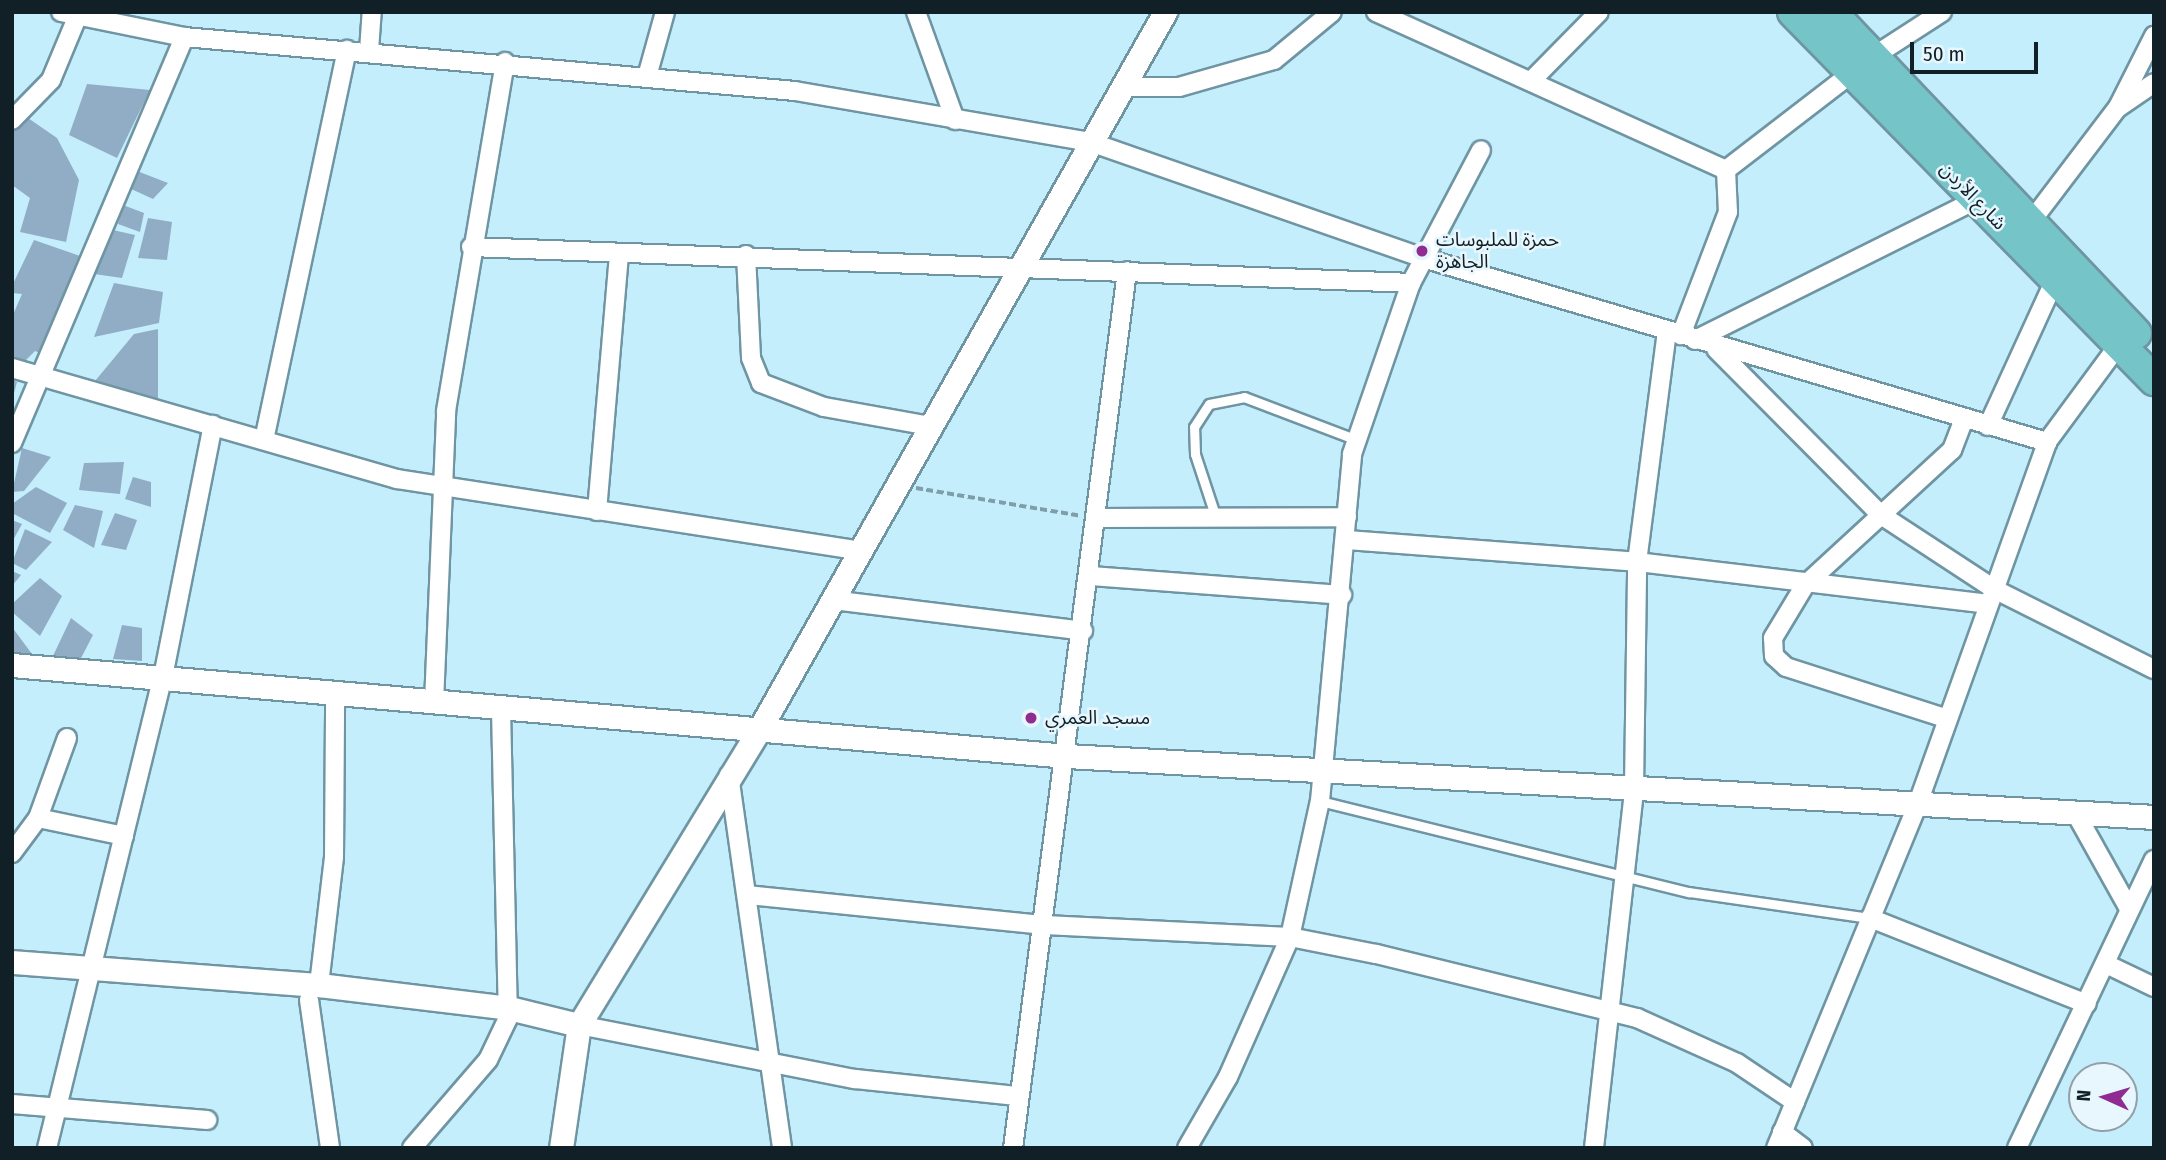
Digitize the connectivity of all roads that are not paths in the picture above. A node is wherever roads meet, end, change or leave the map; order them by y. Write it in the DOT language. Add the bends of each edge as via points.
graph roads {
  1 [pos="372,12"];
  2 [pos="666,12"];
  3 [pos="916,12"];
  4 [pos="1165,12"];
  5 [pos="1332,12"];
  6 [pos="1376,12"];
  7 [pos="1599,12"];
  8 [pos="1793,12"];
  9 [pos="1831,12"];
  10 [pos="1942,12"];
  11 [pos="82,15"];
  12 [pos="2154,36"];
  13 [pos="184,37"];
  14 [pos="346,50"];
  15 [pos="369,51"];
  16 [pos="505,62"];
  17 [pos="1863,64"];
  18 [pos="648,74"];
  19 [pos="1532,80"];
  20 [pos="2154,83"];
  21 [pos="1122,87"];
  22 [pos="2118,107"];
  23 [pos="12,120"];
  24 [pos="955,120"];
  25 [pos="1090,142"];
  26 [pos="1481,150"];
  27 [pos="1726,170"];
  28 [pos="1978,199"];
  29 [pos="2030,223"];
  30 [pos="471,247"];
  31 [pos="619,255"];
  32 [pos="746,255"];
  33 [pos="1423,258"];
  34 [pos="1020,265"];
  35 [pos="1127,271"];
  36 [pos="2054,282"];
  37 [pos="1411,283"];
  38 [pos="1681,336"];
  39 [pos="2120,344"];
  40 [pos="1713,347"];
  41 [pos="2154,351"];
  42 [pos="12,368"];
  43 [pos="38,377"];
  44 [pos="2154,380"];
  45 [pos="1964,419"];
  46 [pos="214,425"];
  47 [pos="930,426"];
  48 [pos="1988,426"];
  49 [pos="264,440"];
  50 [pos="1357,440"];
  51 [pos="2047,442"];
  52 [pos="12,443"];
  53 [pos="442,489"];
  54 [pos="597,511"];
  55 [pos="1881,515"];
  56 [pos="1347,517"];
  57 [pos="1097,518"];
  58 [pos="1216,518"];
  59 [pos="1346,540"];
  60 [pos="860,551"];
  61 [pos="1637,562"];
  62 [pos="1090,576"];
  63 [pos="1805,585"];
  64 [pos="1342,595"];
  65 [pos="1991,597"];
  66 [pos="832,600"];
  67 [pos="1083,631"];
  68 [pos="12,665"];
  69 [pos="2154,670"];
  70 [pos="163,677"];
  71 [pos="334,694"];
  72 [pos="435,703"];
  73 [pos="501,711"];
  74 [pos="1945,718"];
  75 [pos="759,730"];
  76 [pos="66,738"];
  77 [pos="1067,756"];
  78 [pos="1322,773"];
  79 [pos="729,775"];
  80 [pos="1633,789"];
  81 [pos="1320,801"];
  82 [pos="1918,803"];
  83 [pos="2075,812"];
  84 [pos="2154,817"];
  85 [pos="38,818"];
  86 [pos="124,836"];
  87 [pos="12,853"];
  88 [pos="2154,860"];
  89 [pos="1623,876"];
  90 [pos="748,895"];
  91 [pos="2128,907"];
  92 [pos="1870,918"];
  93 [pos="1045,925"];
  94 [pos="1290,937"];
  95 [pos="12,962"];
  96 [pos="2106,964"];
  97 [pos="89,977"];
  98 [pos="12,978"];
  99 [pos="2154,987"];
  100 [pos="314,992"];
  101 [pos="2087,1004"];
  102 [pos="1609,1008"];
  103 [pos="514,1014"];
  104 [pos="579,1025"];
  105 [pos="771,1060"];
  106 [pos="1017,1096"];
  107 [pos="1795,1101"];
  108 [pos="12,1104"];
  109 [pos="57,1107"];
  110 [pos="207,1120"];
  111 [pos="1779,1140"];
  112 [pos="47,1148"];
  113 [pos="330,1148"];
  114 [pos="412,1148"];
  115 [pos="561,1148"];
  116 [pos="782,1148"];
  117 [pos="1013,1148"];
  118 [pos="1187,1148"];
  119 [pos="1594,1148"];
  120 [pos="1803,1148"];
  121 [pos="2017,1148"];
  1 -- 15 [label="street"];
  2 -- 18 [label="street"];
  3 -- 24 [label="street"];
  4 -- 21 [label="street"];
  5 -- 21 [label="street" via="1301,42 1263,64 1179,87"];
  6 -- 19 [label="street"];
  7 -- 19 [label="street"];
  8 -- 17 [label="highway, شارع الأردن"];
  9 -- 17 [label="highway, شارع الأردن"];
  10 -- 17 [label="street"];
  11 -- 13 [label="street"];
  11 -- 23 [label="street" via="51,80"];
  12 -- 22 [label="street"];
  13 -- 14 [label="street"];
  13 -- 43 [label="street"];
  14 -- 15 [label="street"];
  14 -- 49 [label="street"];
  15 -- 16 [label="street"];
  16 -- 18 [label="street"];
  16 -- 30 [label="street"];
  17 -- 27 [label="street"];
  17 -- 28 [label="highway, شارع الأردن"];
  17 -- 29 [label="highway, شارع الأردن"];
  18 -- 24 [label="street" via="795,90"];
  19 -- 27 [label="street"];
  20 -- 22 [label="street"];
  21 -- 25 [label="street"];
  22 -- 29 [label="street"];
  24 -- 25 [label="street"];
  25 -- 33 [label="street"];
  25 -- 34 [label="street"];
  26 -- 33 [label="street"];
  27 -- 38 [label="street" via="1728,212"];
  28 -- 36 [label="highway, شارع الأردن"];
  28 -- 38 [label="street"];
  29 -- 41 [label="highway, شارع الأردن"];
  30 -- 31 [label="street"];
  30 -- 53 [label="street"];
  31 -- 32 [label="street"];
  31 -- 54 [label="street"];
  32 -- 34 [label="street"];
  32 -- 47 [label="street" via="751,358 761,383 824,407"];
  33 -- 37 [label="street"];
  33 -- 38 [label="street"];
  34 -- 35 [label="street"];
  34 -- 47 [label="street"];
  35 -- 37 [label="street"];
  35 -- 57 [label="street"];
  36 -- 39 [label="highway, شارع الأردن"];
  36 -- 48 [label="street"];
  37 -- 50 [label="street"];
  38 -- 40 [label="street"];
  38 -- 61 [label="street"];
  39 -- 44 [label="highway, شارع الأردن"];
  39 -- 51 [label="street"];
  40 -- 45 [label="street"];
  40 -- 55 [label="street"];
  42 -- 43 [label="street"];
  43 -- 46 [label="street"];
  43 -- 52 [label="street"];
  45 -- 48 [label="street"];
  45 -- 55 [label="street" via="1952,450"];
  46 -- 49 [label="street"];
  46 -- 70 [label="street"];
  47 -- 60 [label="street"];
  48 -- 51 [label="street"];
  49 -- 53 [label="street"];
  50 -- 56 [label="street"];
  50 -- 58 [label="lane" via="1244,397 1209,404 1194,428 1195,454"];
  51 -- 65 [label="street"];
  53 -- 54 [label="street"];
  53 -- 72 [label="street"];
  54 -- 60 [label="street"];
  55 -- 63 [label="street"];
  55 -- 65 [label="street"];
  56 -- 58 [label="street"];
  56 -- 59 [label="street"];
  57 -- 58 [label="street"];
  57 -- 62 [label="street"];
  59 -- 61 [label="street"];
  59 -- 64 [label="street"];
  60 -- 66 [label="street"];
  61 -- 63 [label="street"];
  61 -- 80 [label="street"];
  62 -- 64 [label="street"];
  62 -- 67 [label="street"];
  63 -- 65 [label="street"];
  63 -- 74 [label="street" via="1773,638 1774,656 1786,667"];
  64 -- 78 [label="street"];
  65 -- 69 [label="street"];
  65 -- 74 [label="street"];
  66 -- 67 [label="street"];
  66 -- 75 [label="street"];
  67 -- 77 [label="street"];
  68 -- 70 [label="street"];
  70 -- 71 [label="street"];
  70 -- 86 [label="street"];
  71 -- 72 [label="street"];
  71 -- 100 [label="street" via="334,857"];
  72 -- 73 [label="street"];
  73 -- 75 [label="street"];
  73 -- 103 [label="street"];
  74 -- 82 [label="street"];
  75 -- 77 [label="street"];
  75 -- 79 [label="street"];
  76 -- 85 [label="street"];
  77 -- 78 [label="street"];
  77 -- 93 [label="street"];
  78 -- 80 [label="street"];
  78 -- 81 [label="street"];
  79 -- 90 [label="street"];
  79 -- 104 [label="street"];
  80 -- 82 [label="street"];
  80 -- 89 [label="street"];
  81 -- 89 [label="lane"];
  81 -- 94 [label="street"];
  82 -- 83 [label="street"];
  82 -- 92 [label="street"];
  83 -- 84 [label="street"];
  83 -- 91 [label="street"];
  85 -- 86 [label="street"];
  85 -- 87 [label="street"];
  86 -- 97 [label="street"];
  88 -- 91 [label="street"];
  89 -- 92 [label="lane"];
  89 -- 102 [label="street"];
  90 -- 93 [label="street"];
  90 -- 105 [label="street"];
  91 -- 96 [label="street"];
  92 -- 101 [label="street"];
  92 -- 107 [label="street"];
  93 -- 94 [label="street"];
  93 -- 106 [label="street"];
  94 -- 102 [label="street"];
  94 -- 118 [label="street" via="1228,1077"];
  95 -- 97 [label="street"];
  96 -- 99 [label="street"];
  96 -- 101 [label="street"];
  97 -- 98 [label="street"];
  97 -- 100 [label="street"];
  97 -- 109 [label="street"];
  100 -- 103 [label="street"];
  100 -- 113 [label="street"];
  101 -- 121 [label="street"];
  102 -- 107 [label="street" via="1737,1063"];
  102 -- 119 [label="street"];
  103 -- 104 [label="street"];
  103 -- 114 [label="street" via="488,1060"];
  104 -- 105 [label="street"];
  104 -- 115 [label="street"];
  105 -- 106 [label="street" via="897,1086"];
  105 -- 116 [label="street"];
  106 -- 117 [label="street"];
  107 -- 111 [label="street"];
  108 -- 109 [label="street"];
  109 -- 110 [label="street"];
  109 -- 112 [label="street"];
  111 -- 120 [label="street"];
}
